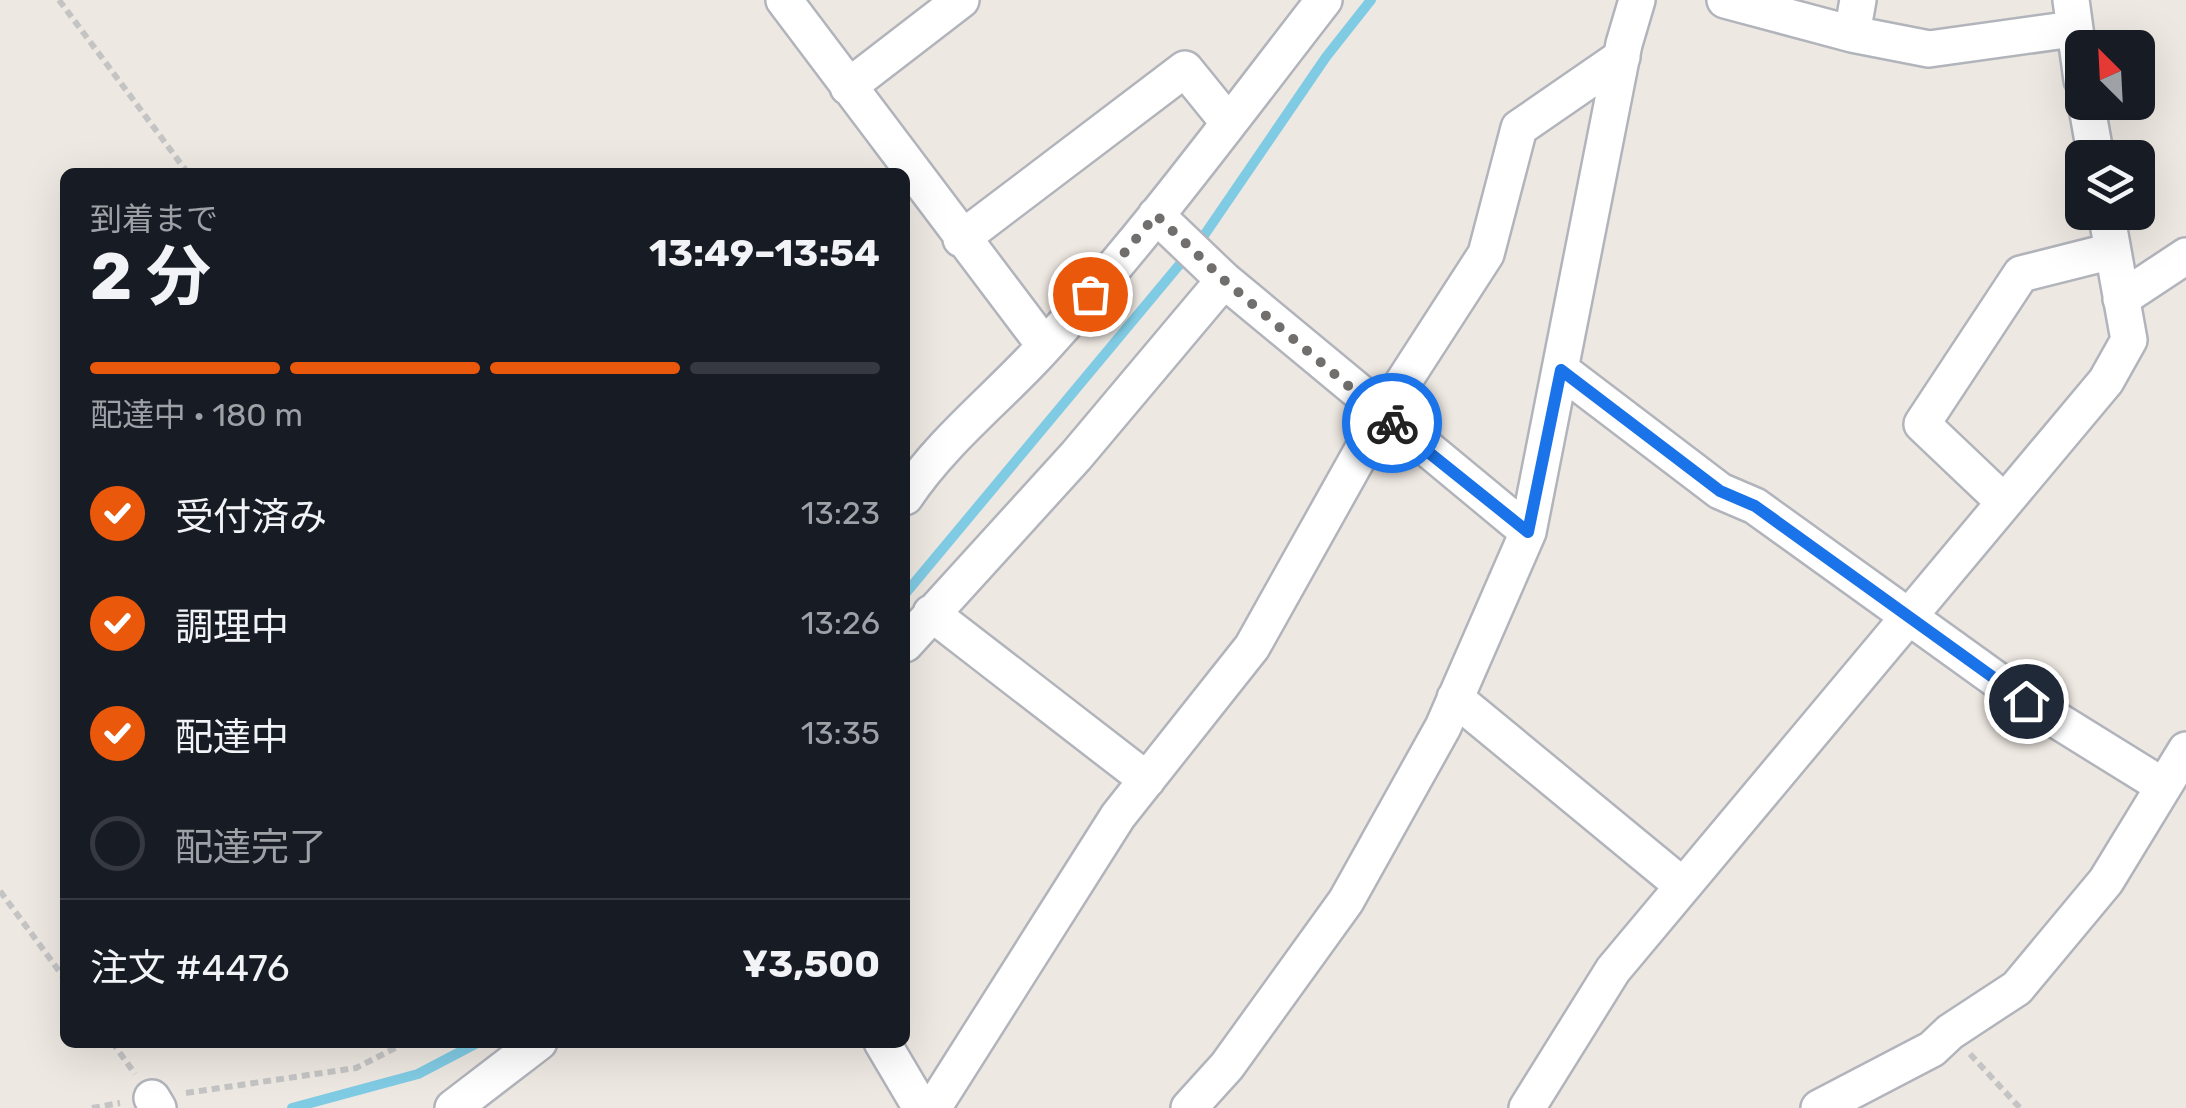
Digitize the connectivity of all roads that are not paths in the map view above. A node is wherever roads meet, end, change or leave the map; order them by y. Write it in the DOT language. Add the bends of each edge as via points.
graph roads {
  1 [pos="784,0"];
  2 [pos="961,0"];
  3 [pos="1324,0"];
  4 [pos="1636,0"];
  5 [pos="1725,0"];
  6 [pos="2072,14"];
  7 [pos="1855,17"];
  8 [pos="1622,57"];
  9 [pos="848,87"];
  10 [pos="1228,122"];
  11 [pos="908,168"];
  12 [pos="910,170"];
  13 [pos="1156,215"];
  14 [pos="2109,230"];
  15 [pos="961,239"];
  16 [pos="2112,251"];
  17 [pos="2186,256"];
  18 [pos="1224,280"];
  19 [pos="2121,299"];
  20 [pos="1045,346"];
  21 [pos="1561,370"];
  22 [pos="1382,415"];
  23 [pos="910,490"];
  24 [pos="2004,502"];
  25 [pos="1528,532"];
  26 [pos="931,613"];
  27 [pos="1910,615"];
  28 [pos="910,638"];
  29 [pos="1455,698"];
  30 [pos="2186,750"];
  31 [pos="1146,780"];
  32 [pos="2164,786"];
  33 [pos="1683,886"];
  34 [pos="531,1048"];
  35 [pos="886,1048"];
  36 [pos="453,1108"];
  37 [pos="921,1108"];
  38 [pos="933,1108"];
  39 [pos="1188,1108"];
  40 [pos="1527,1108"];
  41 [pos="1819,1108"];
  1 -- 9 [label="street"];
  2 -- 9 [label="street"];
  3 -- 10 [label="street"];
  4 -- 8 [label="street"];
  5 -- 7 [label="street"];
  6 -- 7 [label="street" via="1929,49"];
  8 -- 21 [label="street"];
  8 -- 22 [label="street" via="1519,128 1486,254"];
  9 -- 11 [label="street"];
  10 -- 13 [label="street"];
  10 -- 15 [label="street" via="1185,69"];
  12 -- 15 [label="street"];
  13 -- 18 [label="street"];
  13 -- 20 [label="street"];
  14 -- 16 [label="street"];
  15 -- 20 [label="street"];
  16 -- 19 [label="street"];
  16 -- 24 [label="street" via="2021,274 1922,424"];
  17 -- 19 [label="street"];
  18 -- 22 [label="street"];
  18 -- 26 [label="street" via="1076,456"];
  19 -- 24 [label="street" via="2129,340 2106,380"];
  20 -- 23 [label="street"];
  21 -- 25 [label="street"];
  21 -- 27 [label="street" via="1720,491 1755,506"];
  22 -- 25 [label="street"];
  22 -- 31 [label="street" via="1252,647"];
  24 -- 27 [label="street"];
  25 -- 29 [label="street"];
  26 -- 28 [label="street"];
  26 -- 31 [label="street"];
  27 -- 32 [label="street" via="2026,701"];
  27 -- 33 [label="street"];
  29 -- 33 [label="street"];
  29 -- 39 [label="street" via="1346,901 1228,1066"];
  30 -- 32 [label="street"];
  31 -- 38 [label="street"];
  32 -- 41 [label="street" via="2106,881 2017,988 1932,1049"];
  33 -- 40 [label="street" via="1613,970"];
  34 -- 36 [label="street"];
  35 -- 37 [label="street"];
}
